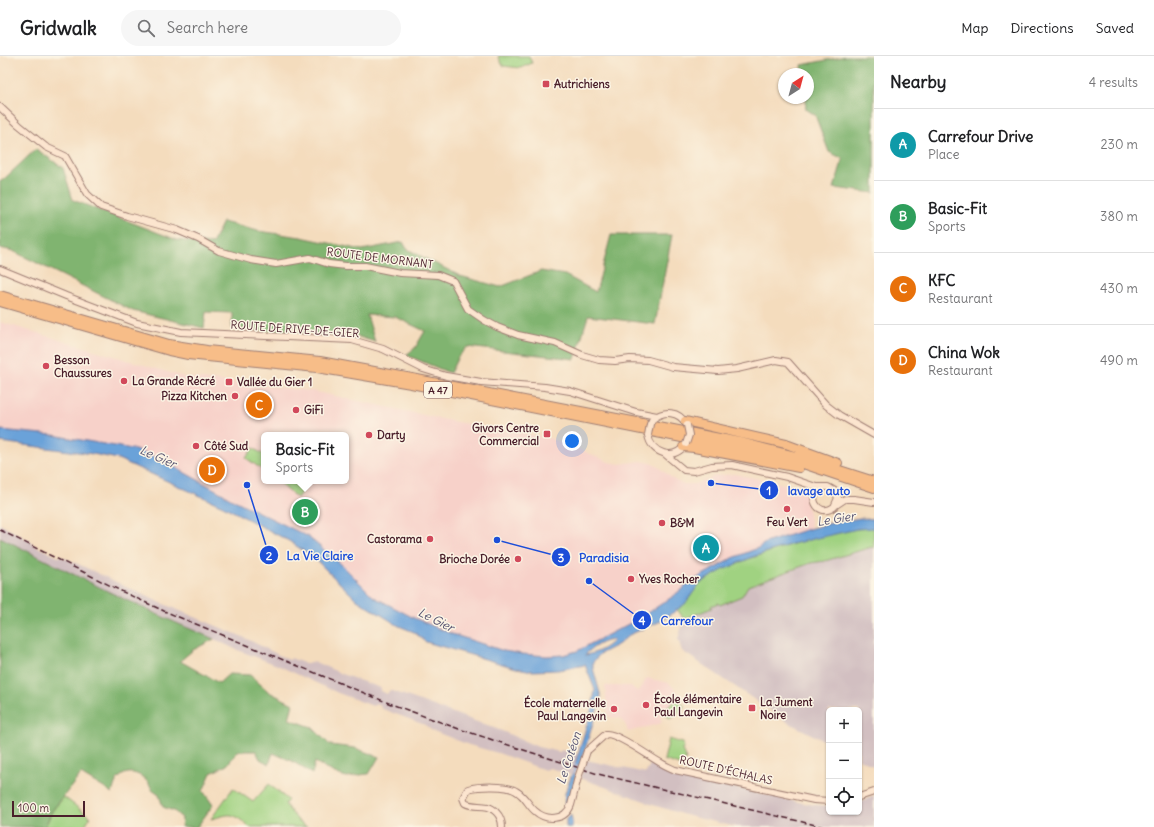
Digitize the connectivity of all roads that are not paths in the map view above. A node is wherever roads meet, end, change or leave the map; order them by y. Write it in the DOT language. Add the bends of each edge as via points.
graph roads {
  1 [pos="0,107"];
  2 [pos="0,268"];
  3 [pos="0,295"];
  4 [pos="0,302"];
  5 [pos="636,412"];
  6 [pos="653,420"];
  7 [pos="686,423"];
  8 [pos="874,435"];
  9 [pos="683,447"];
  10 [pos="665,454"];
  11 [pos="678,465"];
  12 [pos="848,479"];
  13 [pos="874,480"];
  14 [pos="805,484"];
  15 [pos="824,487"];
  16 [pos="874,488"];
  17 [pos="837,495"];
  18 [pos="814,497"];
  19 [pos="845,499"];
  20 [pos="874,502"];
  21 [pos="836,505"];
  22 [pos="874,792"];
  23 [pos="862,796"];
  24 [pos="826,801"];
  25 [pos="502,827"];
  1 -- 8 [label="main road, ROUTE DE MORNANT" via="46,147 66,156 86,194 101,207 176,230 219,251 251,260 276,264 310,258 329,264 438,275 453,281 468,309 497,327 599,360 648,360 673,366 718,370 737,369 776,360 788,362 826,405"];
  2 -- 5 [label="main road, ROUTE DE RIVE-DE-GIER" via="136,323 181,332 352,340 383,349 423,369 446,376 570,391"];
  3 -- 13 [label="highway, A 47" via="169,344 320,361 412,378 740,442"];
  4 -- 12 [label="highway, A 47" via="188,355 317,368 411,384 762,454"];
  5 -- 6 [label="main road, ROUTE DE RIVE-DE-GIER"];
  5 -- 6 [label="main road, ROUTE DE RIVE-DE-GIER"];
  6 -- 7 [label="main road" via="665,413 672,413"];
  6 -- 10 [label="main road, bridge" via="648,435 653,447"];
  7 -- 9 [label="main road, bridge" via="689,434"];
  7 -- 13 [label="highway" via="786,444 868,475"];
  9 -- 10 [label="main road" via="671,454"];
  9 -- 11 [label="main road" via="678,456"];
  9 -- 12 [label="highway"];
  10 -- 11 [label="main road"];
  11 -- 14 [label="main road" via="684,470 694,471 712,466 732,465 787,476"];
  12 -- 16 [label="highway, A 47"];
  14 -- 15 [label="main road"];
  14 -- 18 [label="main road"];
  15 -- 17 [label="main road" via="832,489"];
  15 -- 18 [label="main road" via="817,491"];
  17 -- 19 [label="main road"];
  17 -- 21 [label="main road"];
  18 -- 21 [label="main road" via="815,504 820,509 827,510"];
  19 -- 20 [label="main road"];
  19 -- 21 [label="main road"];
  22 -- 23 [label="main road"];
  24 -- 25 [label="main road, ROUTE D'ÉCHALAS, bridge" via="675,770 626,742 606,734 587,751 570,806 564,814 555,818 546,818 539,814 513,789 468,789 463,798 465,803 469,806 490,806 500,818"];
}
